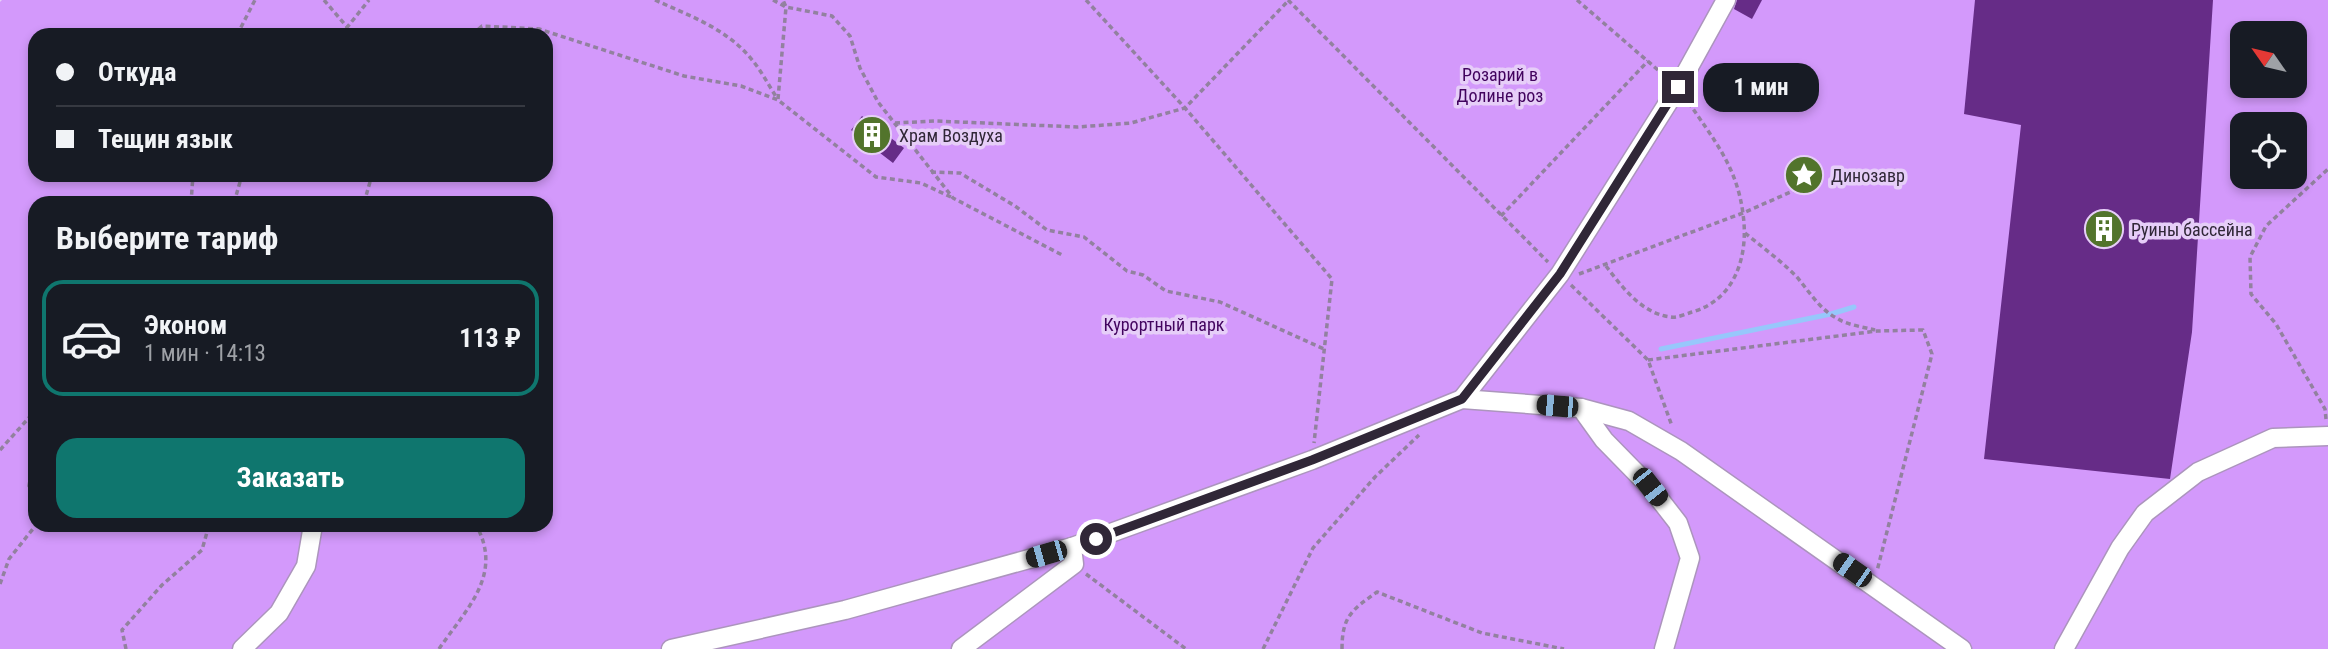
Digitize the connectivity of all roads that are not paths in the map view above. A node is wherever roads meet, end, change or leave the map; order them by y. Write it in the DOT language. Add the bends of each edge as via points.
graph roads {
  1 [pos="1726,0"];
  2 [pos="1462,399"];
  3 [pos="1581,408"];
  4 [pos="2327,436"];
  5 [pos="312,532"];
  6 [pos="1073,556"];
  7 [pos="242,649"];
  8 [pos="671,649"];
  9 [pos="961,649"];
  10 [pos="1664,649"];
  11 [pos="1962,649"];
  12 [pos="2064,649"];
  1 -- 2 [label="lane" via="1678,87 1560,274"];
  2 -- 3 [label="lane"];
  2 -- 6 [label="lane"];
  3 -- 10 [label="lane" via="1678,523 1690,558"];
  3 -- 11 [label="lane" via="1629,421 1681,451"];
  4 -- 12 [label="lane" via="2273,438 2198,472 2146,513 2120,548"];
  5 -- 7 [label="lane" via="306,566 279,613"];
  6 -- 8 [label="lane"];
  6 -- 9 [label="lane"];
}
